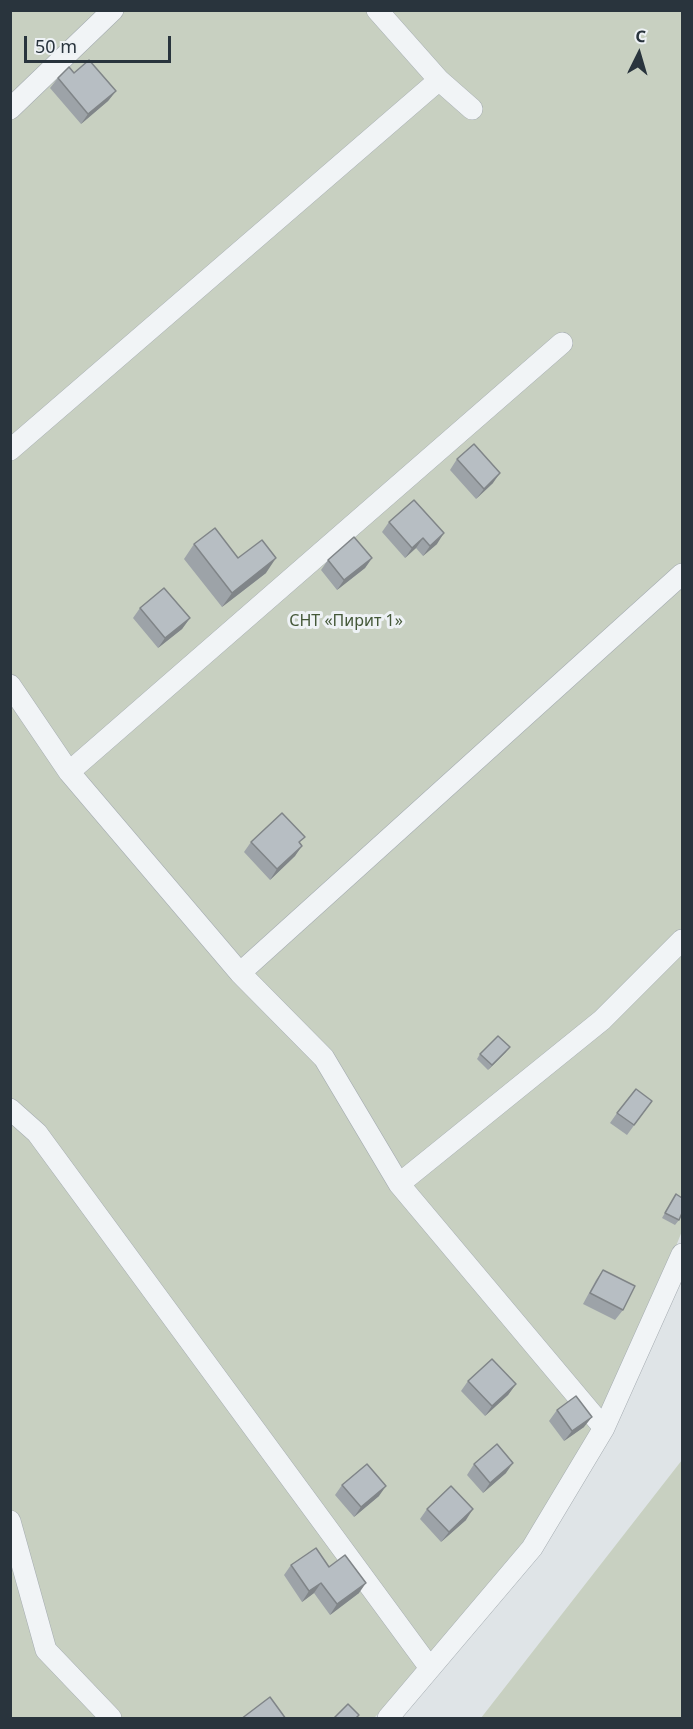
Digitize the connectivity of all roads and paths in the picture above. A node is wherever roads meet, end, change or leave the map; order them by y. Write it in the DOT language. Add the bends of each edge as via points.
graph roads {
  1 [pos="113,10"];
  2 [pos="377,10"];
  3 [pos="439,80"];
  4 [pos="10,109"];
  5 [pos="472,109"];
  6 [pos="562,343"];
  7 [pos="10,450"];
  8 [pos="682,574"];
  9 [pos="10,684"];
  10 [pos="69,772"];
  11 [pos="682,940"];
  12 [pos="240,973"];
  13 [pos="10,1109"];
  14 [pos="399,1184"];
  15 [pos="682,1254"];
  16 [pos="604,1428"];
  17 [pos="10,1521"];
  18 [pos="430,1668"];
  19 [pos="111,1719"];
  20 [pos="388,1719"];
  1 -- 4 [label="street"];
  2 -- 3 [label="street"];
  3 -- 5 [label="street"];
  3 -- 7 [label="street"];
  6 -- 10 [label="street"];
  8 -- 12 [label="street"];
  9 -- 10 [label="street"];
  10 -- 12 [label="street"];
  11 -- 14 [label="street" via="602,1020"];
  12 -- 14 [label="street" via="324,1059"];
  13 -- 18 [label="street" via="37,1133"];
  14 -- 16 [label="street"];
  15 -- 16 [label="street"];
  16 -- 18 [label="street" via="532,1548"];
  17 -- 19 [label="street" via="46,1650"];
  18 -- 20 [label="street"];
}
